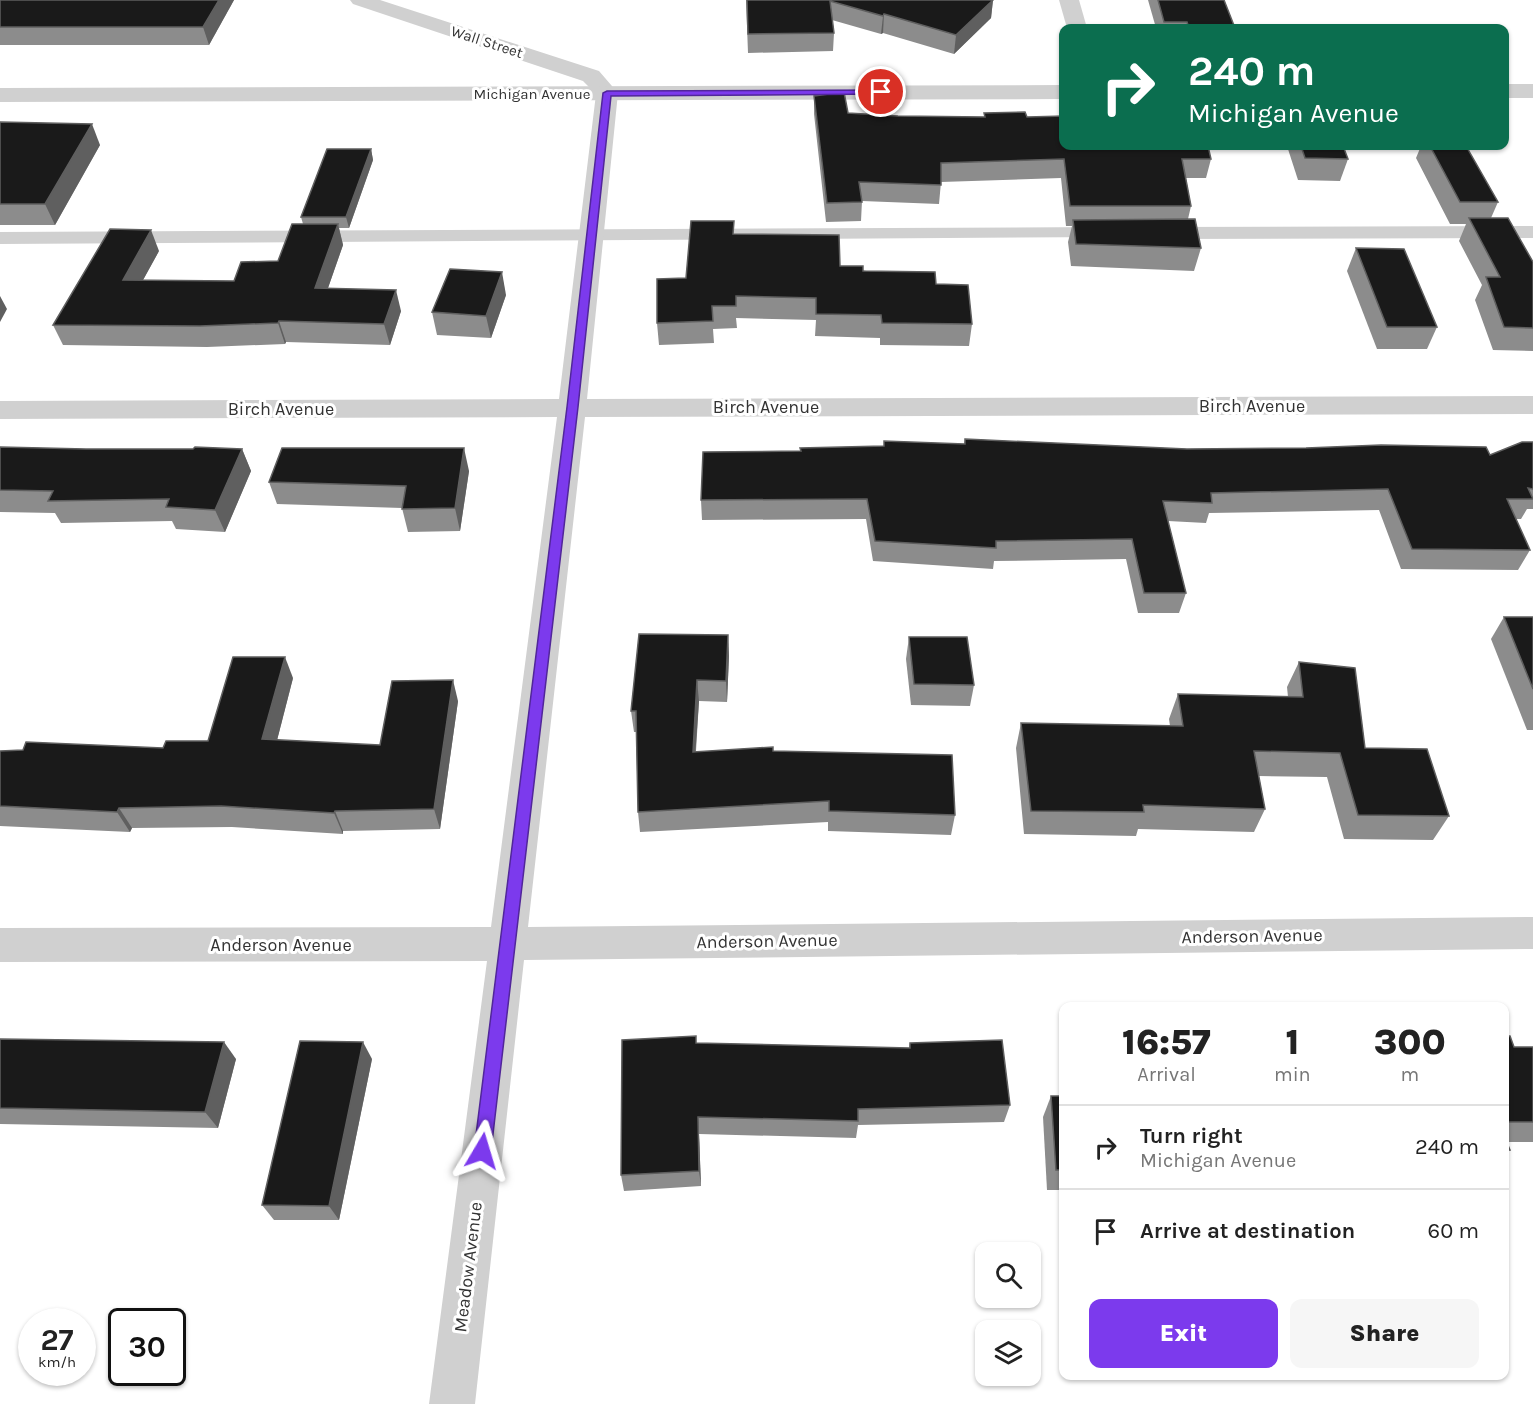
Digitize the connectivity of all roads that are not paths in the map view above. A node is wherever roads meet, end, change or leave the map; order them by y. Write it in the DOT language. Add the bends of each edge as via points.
graph roads {
  1 [pos="360,0"];
  2 [pos="1068,0"];
  3 [pos="1076,24"];
  4 [pos="1509,91"];
  5 [pos="1533,91"];
  6 [pos="1059,92"];
  7 [pos="607,93"];
  8 [pos="0,95"];
  9 [pos="1533,232"];
  10 [pos="592,235"];
  11 [pos="0,238"];
  12 [pos="1533,405"];
  13 [pos="572,407"];
  14 [pos="0,410"];
  15 [pos="1533,933"];
  16 [pos="508,944"];
  17 [pos="0,945"];
  18 [pos="452,1404"];
  1 -- 7 [label="street, Wall Street" via="591,76"];
  2 -- 3 [label="street"];
  4 -- 5 [label="street"];
  6 -- 7 [label="street, Michigan Avenue"];
  7 -- 8 [label="street, Michigan Avenue"];
  7 -- 10 [label="street, Meadow Avenue"];
  9 -- 10 [label="lane"];
  10 -- 11 [label="lane"];
  10 -- 13 [label="street, Meadow Avenue"];
  12 -- 13 [label="street, Birch Avenue"];
  13 -- 14 [label="street, Birch Avenue"];
  13 -- 16 [label="street, Meadow Avenue"];
  15 -- 16 [label="street, Anderson Avenue"];
  16 -- 17 [label="street, Anderson Avenue"];
  16 -- 18 [label="street, Meadow Avenue"];
}
